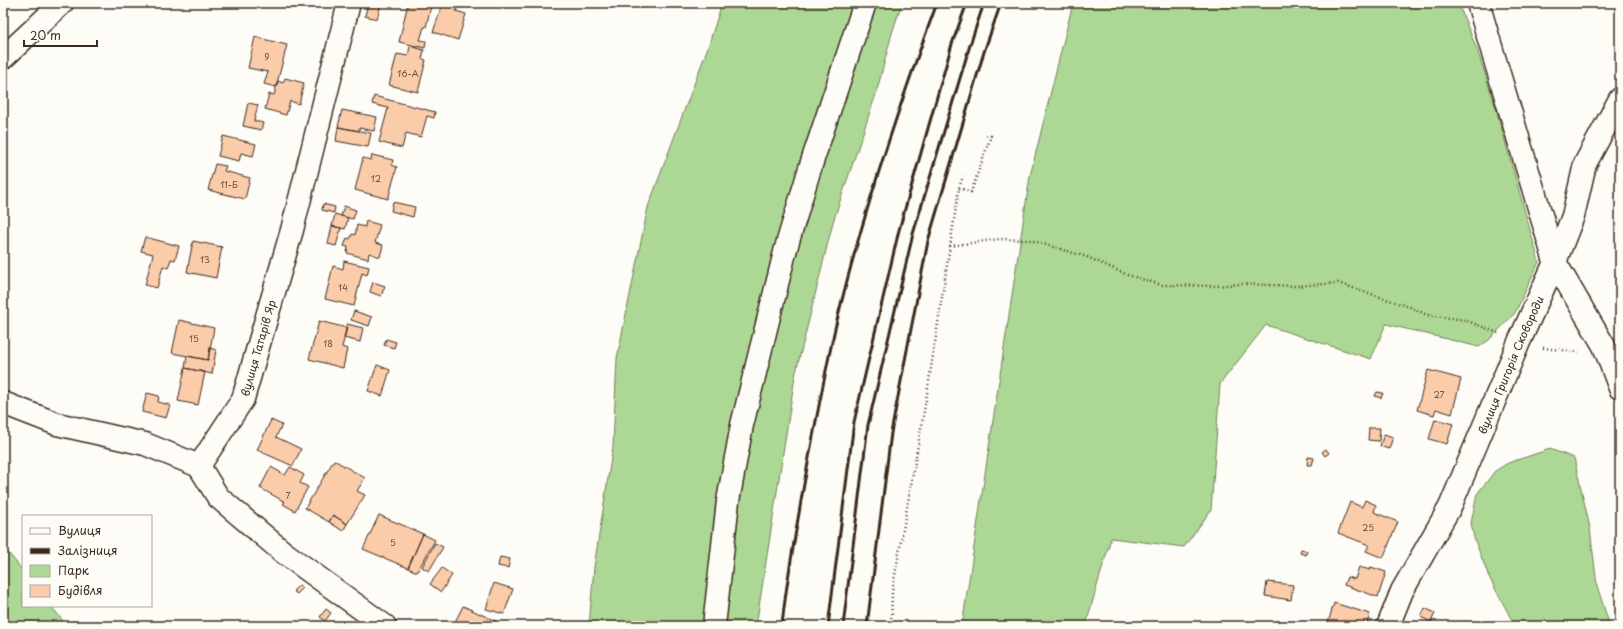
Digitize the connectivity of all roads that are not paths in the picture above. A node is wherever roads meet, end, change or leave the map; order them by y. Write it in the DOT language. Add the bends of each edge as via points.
graph roads {
  1 [pos="62,3"];
  2 [pos="349,3"];
  3 [pos="865,3"];
  4 [pos="1478,3"];
  5 [pos="3,58"];
  6 [pos="1620,99"];
  7 [pos="1555,262"];
  8 [pos="1620,388"];
  9 [pos="3,403"];
  10 [pos="199,466"];
  11 [pos="385,626"];
  12 [pos="714,626"];
  13 [pos="1388,626"];
  1 -- 5 [label="street"];
  2 -- 10 [label="street, вулиця Татарів Яр" via="292,230 243,399"];
  3 -- 12 [label="street" via="788,241 742,425 728,501"];
  4 -- 7 [label="street"];
  6 -- 7 [label="street, вулиця Григорія Сковороди" via="1585,164 1573,216"];
  7 -- 8 [label="street" via="1604,346"];
  7 -- 13 [label="street, вулиця Григорія Сковороди" via="1450,506 1402,591"];
  9 -- 10 [label="street" via="57,424 145,444"];
  10 -- 11 [label="street" via="218,497 283,552"];
}
